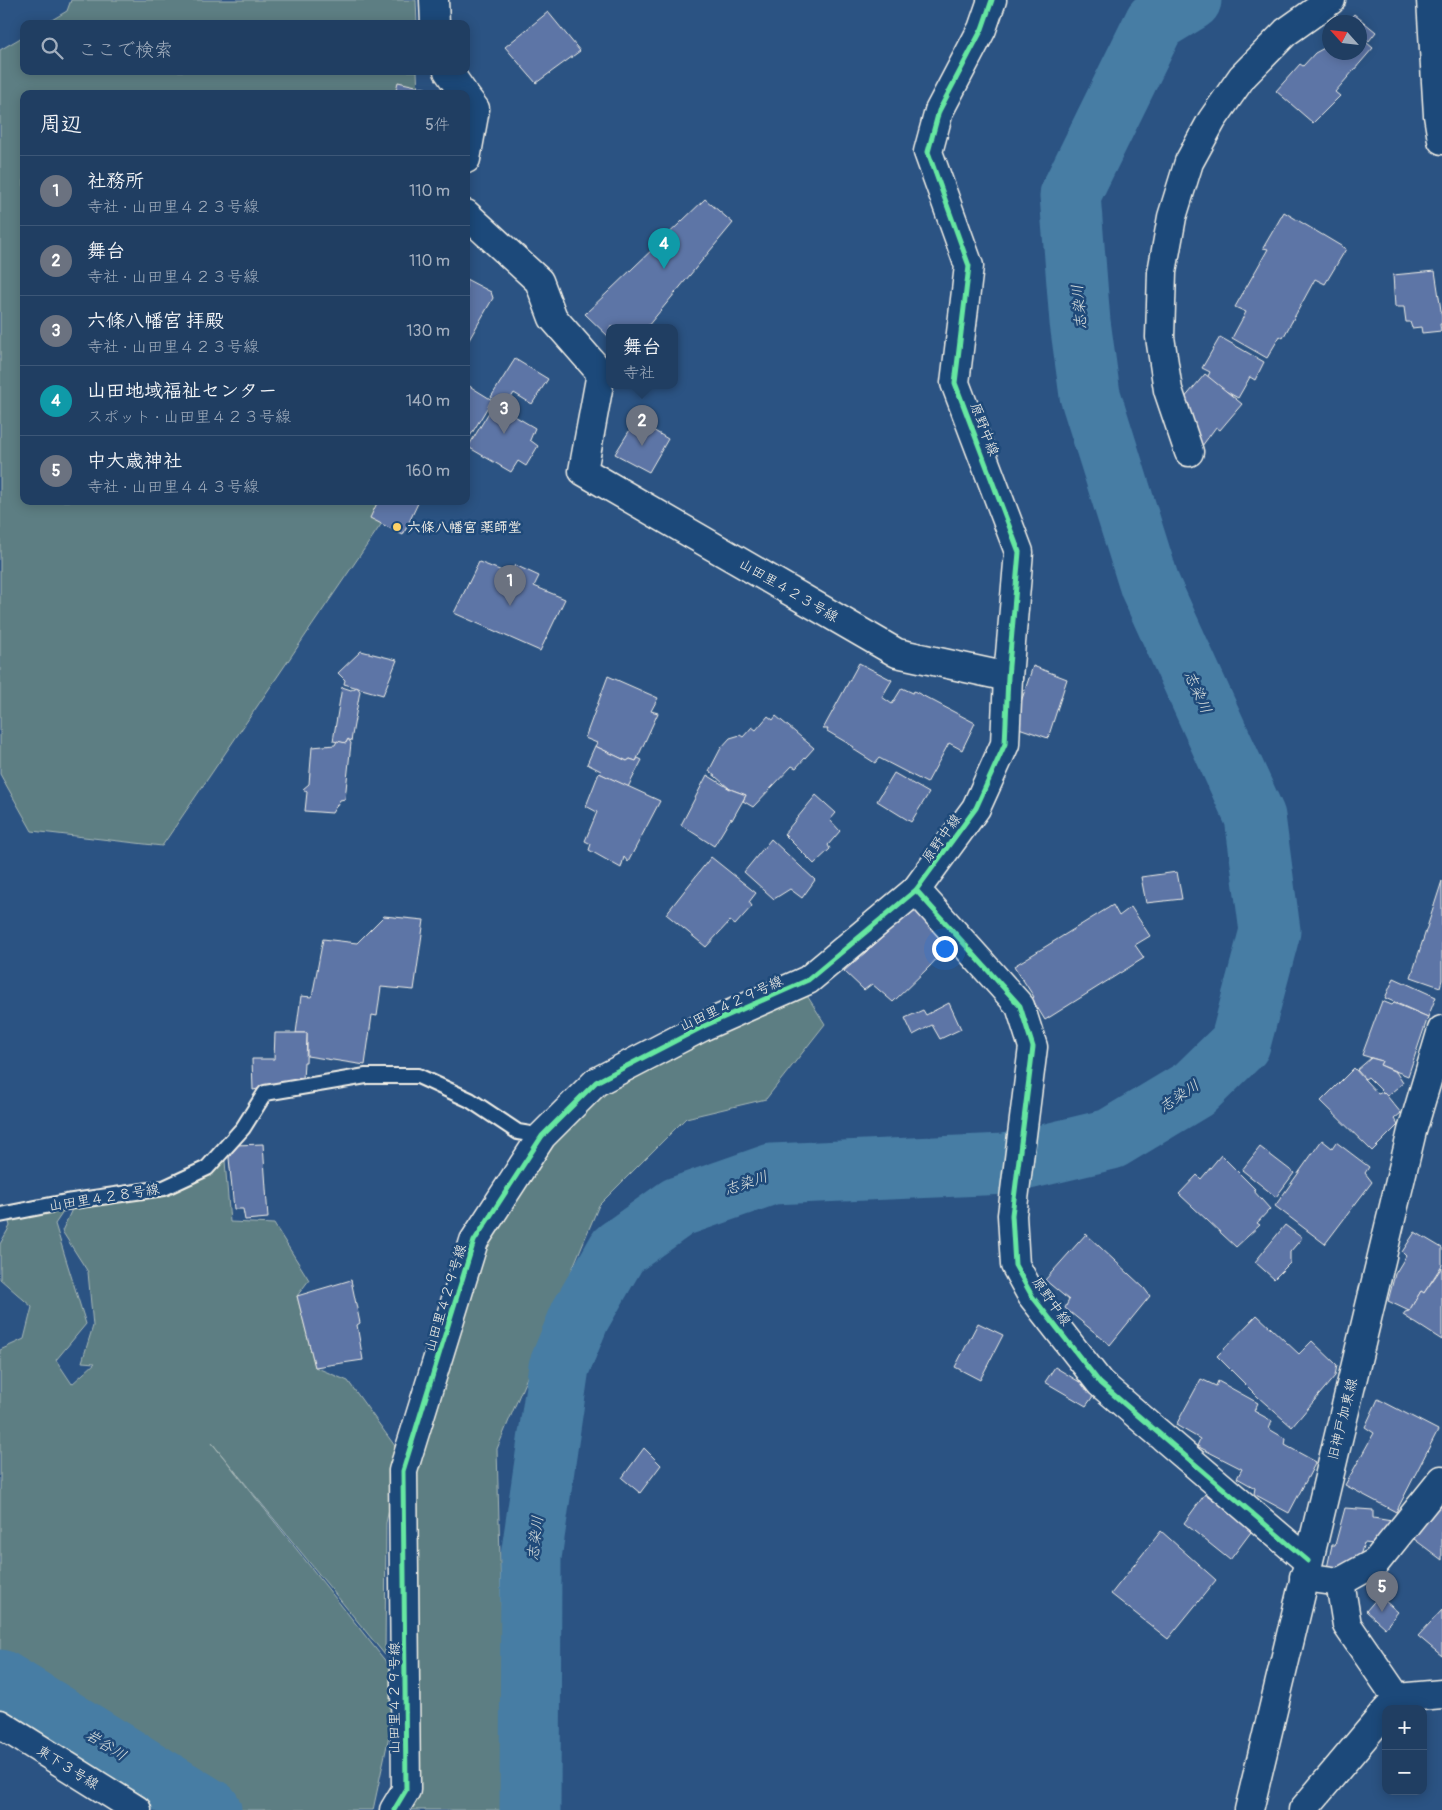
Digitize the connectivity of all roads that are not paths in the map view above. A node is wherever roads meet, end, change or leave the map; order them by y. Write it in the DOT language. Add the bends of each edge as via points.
graph roads {
  1 [pos="434,0"];
  2 [pos="992,0"];
  3 [pos="1331,0"];
  4 [pos="1431,0"];
  5 [pos="435,20"];
  6 [pos="451,75"];
  7 [pos="461,90"];
  8 [pos="470,102"];
  9 [pos="1442,134"];
  10 [pos="470,137"];
  11 [pos="470,218"];
  12 [pos="1189,452"];
  13 [pos="1008,677"];
  14 [pos="916,890"];
  15 [pos="1442,1030"];
  16 [pos="542,1136"];
  17 [pos="0,1215"];
  18 [pos="1440,1484"];
  19 [pos="1306,1569"];
  20 [pos="1340,1582"];
  21 [pos="1442,1694"];
  22 [pos="1389,1705"];
  23 [pos="1394,1705"];
  24 [pos="1382,1716"];
  25 [pos="0,1724"];
  26 [pos="137,1810"];
  27 [pos="394,1810"];
  28 [pos="1249,1810"];
  29 [pos="1303,1810"];
  1 -- 5 [label="street"];
  2 -- 13 [label="street, 原野中線" via="982,29 939,111 928,152 969,266 955,384 1019,552"];
  3 -- 12 [label="street" via="1286,32 1242,77 1212,120 1189,162 1172,216 1162,272 1160,337 1168,390"];
  4 -- 9 [label="street" via="1438,116"];
  6 -- 7 [label="street"];
  8 -- 10 [label="street" via="475,109"];
  11 -- 13 [label="street, 山田里４２３号線" via="539,281 553,318 601,373 583,471 897,653"];
  13 -- 14 [label="street, 原野中線" via="1005,744 976,808"];
  14 -- 16 [label="street, 山田里４２９号線" via="808,980 704,1026 596,1082"];
  14 -- 19 [label="street, 原野中線" via="1020,1006 1033,1046 1012,1215 1015,1265 1032,1296 1100,1382"];
  15 -- 19 [label="street, 旧神戸加東線" via="1412,1131"];
  16 -- 17 [label="lane, 山田里４２８号線" via="518,1132 470,1100 418,1076 366,1076 265,1093 244,1128 207,1168 164,1188"];
  16 -- 27 [label="street, 山田里４２９号線" via="474,1241 403,1471 406,1790"];
  18 -- 20 [label="street" via="1376,1562"];
  19 -- 20 [label="street"];
  19 -- 28 [label="street, 旧神戸加東線"];
  20 -- 22 [label="street" via="1347,1625"];
  21 -- 23 [label="street"];
  24 -- 29 [label="street"];
  25 -- 26 [label="street, 東下３号線"];
}
